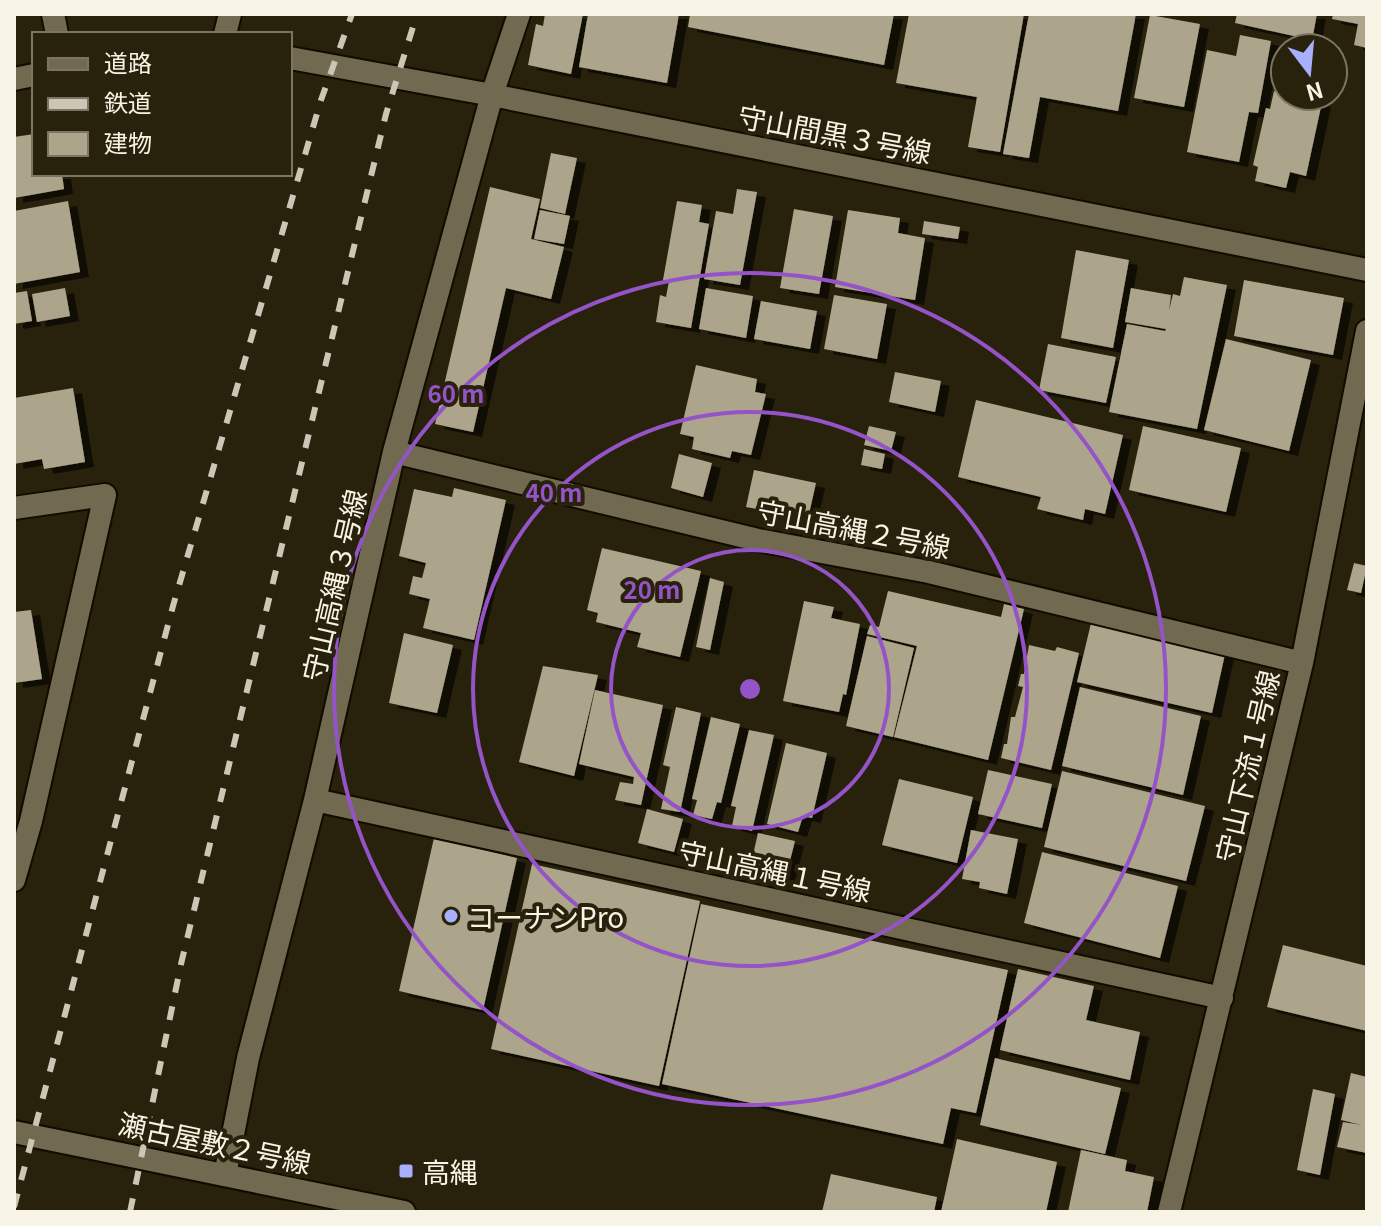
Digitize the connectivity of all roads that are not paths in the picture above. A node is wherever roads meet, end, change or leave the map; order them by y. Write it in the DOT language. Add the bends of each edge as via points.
graph roads {
  1 [pos="519,14"];
  2 [pos="292,58"];
  3 [pos="492,95"];
  4 [pos="1367,270"];
  5 [pos="1367,331"];
  6 [pos="394,452"];
  7 [pos="14,508"];
  8 [pos="1302,663"];
  9 [pos="315,800"];
  10 [pos="14,880"];
  11 [pos="1222,998"];
  12 [pos="14,1132"];
  13 [pos="225,1175"];
  14 [pos="404,1212"];
  15 [pos="1169,1212"];
  1 -- 3 [label="street, 守山高縄３号線"];
  2 -- 3 [label="street, 守山間黒３号線"];
  3 -- 4 [label="street, 守山間黒３号線"];
  3 -- 6 [label="street, 守山高縄３号線"];
  5 -- 8 [label="street, 守山下流１号線"];
  6 -- 8 [label="street, 守山高縄２号線" via="758,540 929,572"];
  6 -- 9 [label="street, 守山高縄３号線"];
  7 -- 10 [label="street" via="105,495"];
  8 -- 11 [label="street, 守山下流１号線"];
  9 -- 11 [label="street, 守山高縄１号線"];
  9 -- 13 [label="street, 守山高縄３号線" via="248,1058"];
  11 -- 15 [label="street, 守山下流１号線"];
  12 -- 13 [label="street, 瀬古屋敷２号線"];
  13 -- 14 [label="street, 瀬古屋敷２号線"];
}
